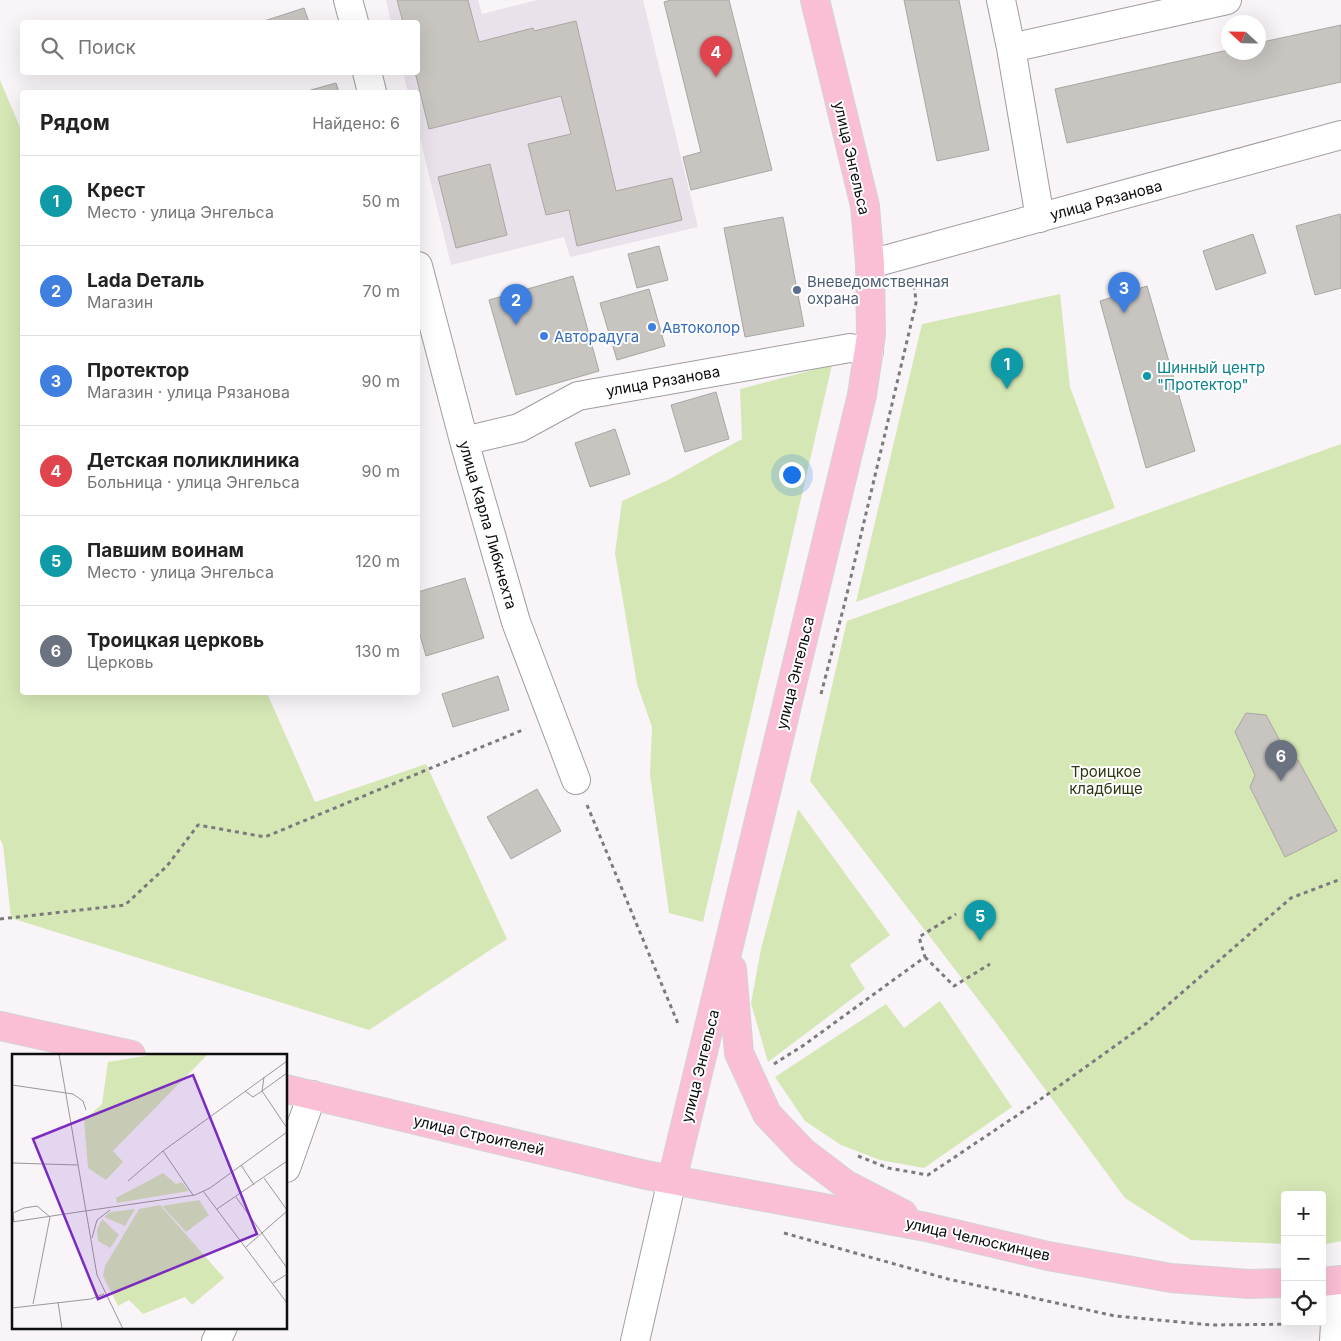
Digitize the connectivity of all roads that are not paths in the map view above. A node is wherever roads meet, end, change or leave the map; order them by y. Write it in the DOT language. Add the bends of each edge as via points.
graph roads {
  1 [pos="348,0"];
  2 [pos="815,0"];
  3 [pos="1001,0"];
  4 [pos="1227,0"];
  5 [pos="353,20"];
  6 [pos="1011,48"];
  7 [pos="368,75"];
  8 [pos="372,90"];
  9 [pos="1341,135"];
  10 [pos="1040,218"];
  11 [pos="870,264"];
  12 [pos="420,274"];
  13 [pos="869,351"];
  14 [pos="464,442"];
  15 [pos="576,780"];
  16 [pos="730,946"];
  17 [pos="0,1026"];
  18 [pos="126,1054"];
  19 [pos="299,1092"];
  20 [pos="288,1156"];
  21 [pos="672,1180"];
  22 [pos="926,1227"];
  23 [pos="1331,1281"];
  24 [pos="1281,1283"];
  25 [pos="222,1328"];
  26 [pos="1335,1332"];
  27 [pos="216,1341"];
  28 [pos="635,1341"];
  1 -- 5 [label="street"];
  2 -- 11 [label="main road, улица Энгельса" via="865,206"];
  3 -- 6 [label="street"];
  4 -- 6 [label="street"];
  6 -- 10 [label="street"];
  7 -- 8 [label="street"];
  9 -- 10 [label="street, улица Рязанова"];
  10 -- 11 [label="street, улица Рязанова"];
  11 -- 13 [label="main road, улица Энгельса"];
  12 -- 14 [label="street, улица Карла Либкнехта"];
  13 -- 14 [label="street, улица Рязанова" via="850,348 578,396 519,428"];
  13 -- 16 [label="main road, улица Энгельса" via="862,395"];
  14 -- 15 [label="street, улица Карла Либкнехта" via="516,622"];
  16 -- 21 [label="main road, улица Энгельса"];
  16 -- 22 [label="main road" via="739,1053 767,1114 804,1152 845,1184"];
  17 -- 18 [label="main road"];
  19 -- 20 [label="street"];
  19 -- 21 [label="main road, улица Строителей"];
  21 -- 22 [label="main road, улица Челюскинцев"];
  21 -- 28 [label="street, улица Энгельса"];
  22 -- 24 [label="main road, улица Челюскинцев" via="1048,1256 1171,1278"];
  23 -- 26 [label="street"];
  25 -- 27 [label="street"];
}
